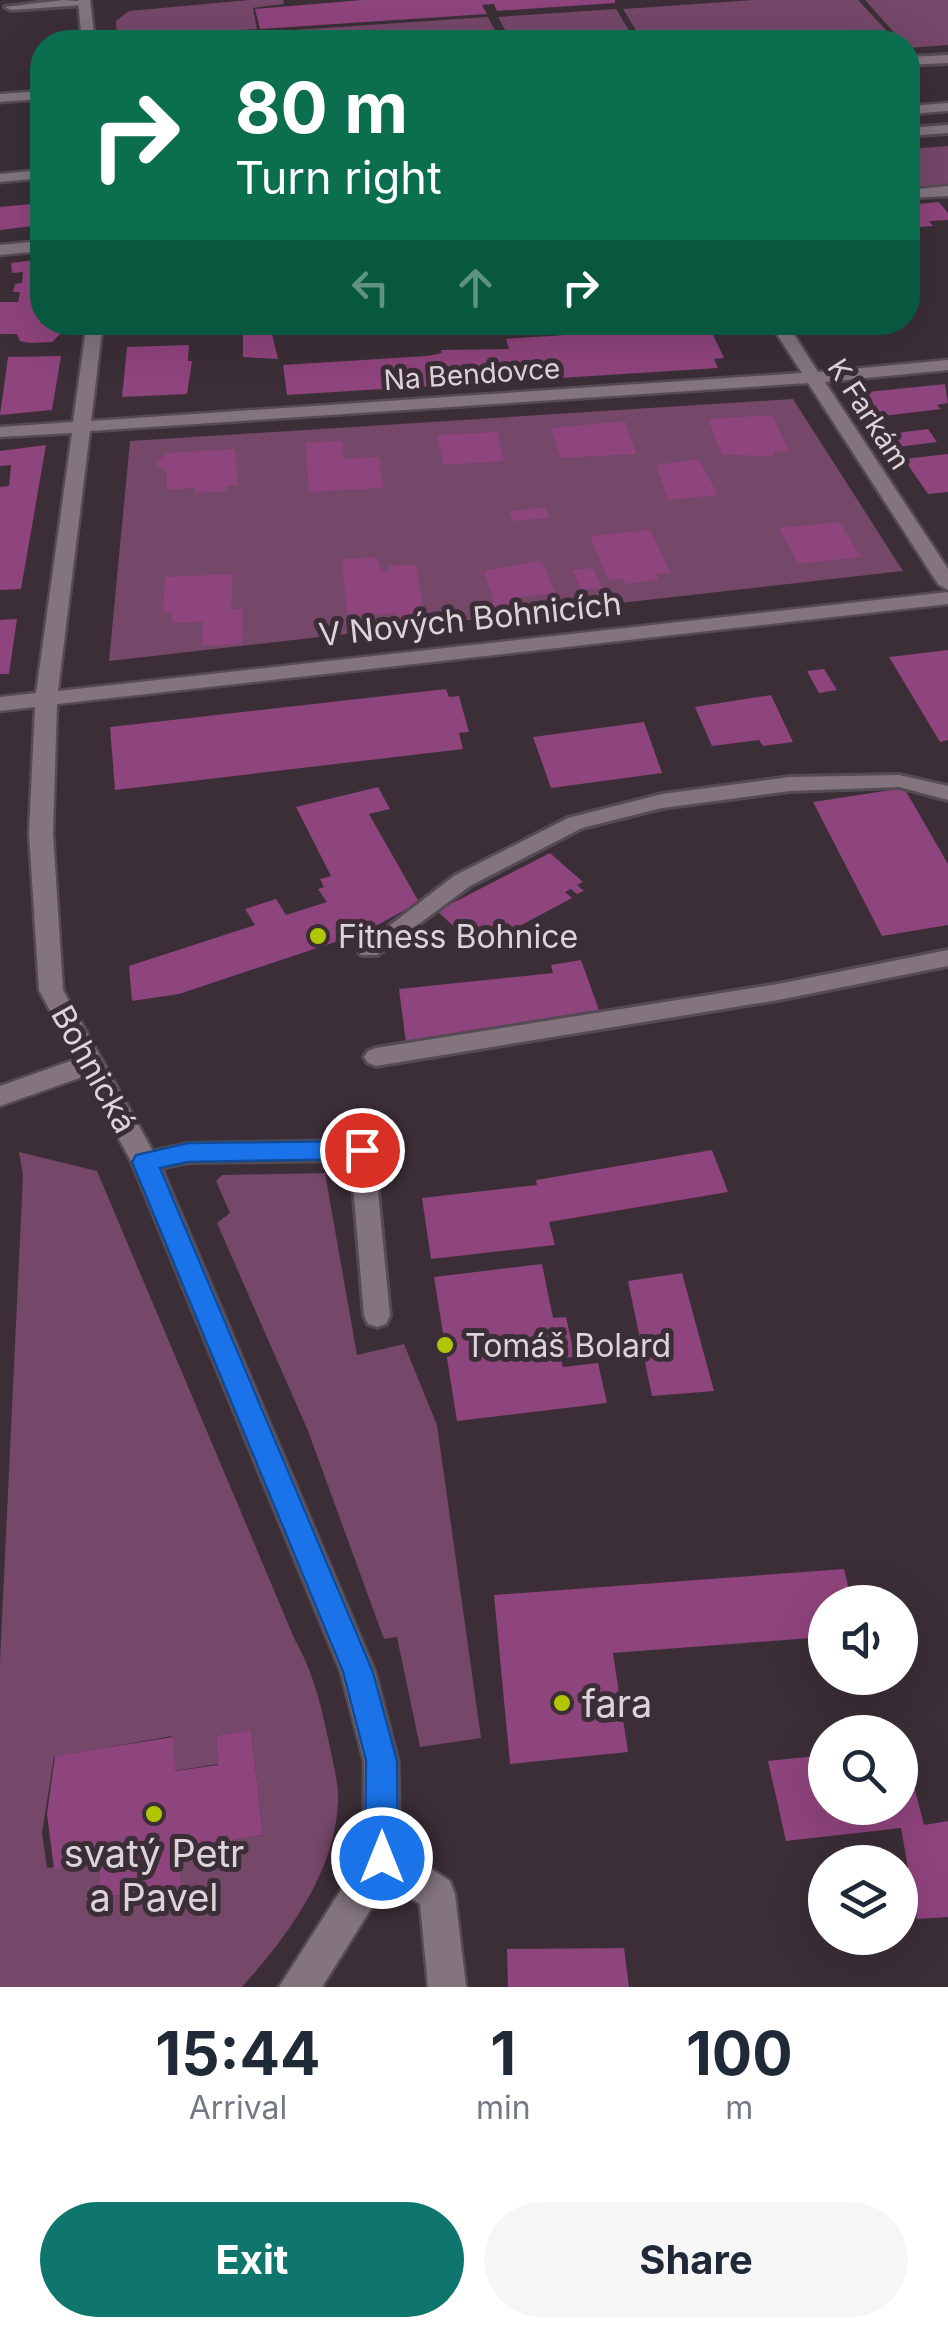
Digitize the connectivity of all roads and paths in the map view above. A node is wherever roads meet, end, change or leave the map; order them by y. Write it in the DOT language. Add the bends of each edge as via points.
graph roads {
  1 [pos="88,1"];
  2 [pos="11,6"];
  3 [pos="89,30"];
  4 [pos="948,58"];
  5 [pos="920,61"];
  6 [pos="30,96"];
  7 [pos="0,98"];
  8 [pos="948,107"];
  9 [pos="920,109"];
  10 [pos="948,129"];
  11 [pos="920,131"];
  12 [pos="30,175"];
  13 [pos="0,178"];
  14 [pos="948,191"];
  15 [pos="920,193"];
  16 [pos="30,247"];
  17 [pos="0,250"];
  18 [pos="93,335"];
  19 [pos="785,335"];
  20 [pos="948,365"];
  21 [pos="813,378"];
  22 [pos="82,425"];
  23 [pos="0,432"];
  24 [pos="948,584"];
  25 [pos="948,598"];
  26 [pos="46,700"];
  27 [pos="0,704"];
  28 [pos="948,793"];
  29 [pos="368,950"];
  30 [pos="948,958"];
  31 [pos="376,1057"];
  32 [pos="88,1064"];
  33 [pos="0,1096"];
  34 [pos="145,1162"];
  35 [pos="377,1316"];
  36 [pos="382,1858"];
  37 [pos="298,1987"];
  38 [pos="448,1987"];
  1 -- 2 [label="lane"];
  1 -- 3 [label="street"];
  4 -- 5 [label="lane"];
  6 -- 7 [label="street"];
  8 -- 9 [label="street"];
  10 -- 11 [label="lane"];
  12 -- 13 [label="street"];
  14 -- 15 [label="street"];
  16 -- 17 [label="street"];
  18 -- 22 [label="street, Bohnická"];
  19 -- 21 [label="street, K Farkám"];
  20 -- 21 [label="street, Na Bendovce"];
  21 -- 22 [label="street, Na Bendovce"];
  21 -- 24 [label="street, K Farkám"];
  22 -- 23 [label="street, Na Bendovce"];
  22 -- 26 [label="street, Bohnická"];
  25 -- 26 [label="street, V Nových Bohnicích"];
  26 -- 27 [label="street, V Nových Bohnicích"];
  26 -- 32 [label="street, Bohnická" via="40,833 51,990"];
  28 -- 29 [label="lane" via="900,781 790,784 662,801 575,824 462,881"];
  30 -- 31 [label="lane"];
  32 -- 33 [label="street"];
  32 -- 34 [label="street, Bohnická"];
  34 -- 35 [label="lane" via="188,1153 362,1150"];
  34 -- 36 [label="street, Bohnická" via="358,1672 382,1761"];
  36 -- 37 [label="street"];
  36 -- 38 [label="street" via="437,1894"];
}
